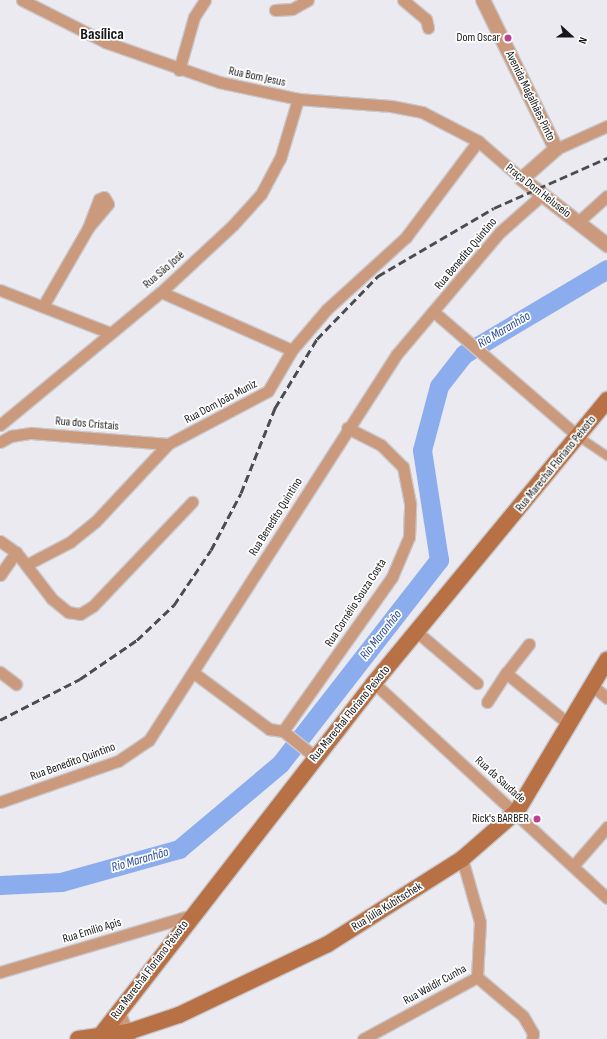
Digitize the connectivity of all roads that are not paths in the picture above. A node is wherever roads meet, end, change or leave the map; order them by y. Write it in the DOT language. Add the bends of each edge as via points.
graph roads {
  1 [pos="22,0"];
  2 [pos="205,0"];
  3 [pos="308,0"];
  4 [pos="403,0"];
  5 [pos="483,0"];
  6 [pos="42,4"];
  7 [pos="275,10"];
  8 [pos="428,28"];
  9 [pos="179,70"];
  10 [pos="298,99"];
  11 [pos="607,126"];
  12 [pos="478,141"];
  13 [pos="556,149"];
  14 [pos="522,179"];
  15 [pos="542,194"];
  16 [pos="607,196"];
  17 [pos="578,222"];
  18 [pos="88,228"];
  19 [pos="603,242"];
  20 [pos="0,290"];
  21 [pos="161,292"];
  22 [pos="43,306"];
  23 [pos="434,312"];
  24 [pos="108,332"];
  25 [pos="292,350"];
  26 [pos="607,400"];
  27 [pos="0,425"];
  28 [pos="347,428"];
  29 [pos="579,437"];
  30 [pos="2,440"];
  31 [pos="168,444"];
  32 [pos="607,456"];
  33 [pos="192,502"];
  34 [pos="0,541"];
  35 [pos="16,552"];
  36 [pos="26,565"];
  37 [pos="0,576"];
  38 [pos="417,632"];
  39 [pos="529,644"];
  40 [pos="607,660"];
  41 [pos="0,672"];
  42 [pos="194,673"];
  43 [pos="506,673"];
  44 [pos="374,683"];
  45 [pos="477,683"];
  46 [pos="16,684"];
  47 [pos="594,687"];
  48 [pos="607,698"];
  49 [pos="487,702"];
  50 [pos="570,725"];
  51 [pos="283,731"];
  52 [pos="311,754"];
  53 [pos="0,802"];
  54 [pos="517,812"];
  55 [pos="607,827"];
  56 [pos="462,859"];
  57 [pos="573,866"];
  58 [pos="607,898"];
  59 [pos="192,915"];
  60 [pos="0,972"];
  61 [pos="477,977"];
  62 [pos="119,1011"];
  63 [pos="101,1035"];
  64 [pos="129,1036"];
  65 [pos="78,1039"];
  66 [pos="363,1039"];
  67 [pos="532,1039"];
  1 -- 6 [label="street, Rua Bom Jesus"];
  2 -- 9 [label="street" via="194,17"];
  3 -- 7 [label="street" via="292,9"];
  4 -- 8 [label="street" via="426,19"];
  5 -- 13 [label="street, Avenida Magalhães Pinto"];
  6 -- 9 [label="street, Rua Bom Jesus" via="105,42"];
  9 -- 10 [label="street, Rua Bom Jesus"];
  10 -- 12 [label="street, Rua Bom Jesus" via="391,106 422,112"];
  10 -- 21 [label="street, Rua São José" via="280,160 261,194"];
  11 -- 13 [label="street"];
  12 -- 14 [label="street, Praça Dom Heluseio"];
  12 -- 25 [label="street, Rua Dom João Muniz" via="406,237 339,298"];
  13 -- 14 [label="street"];
  14 -- 15 [label="street, Praça Dom Heluseio"];
  15 -- 17 [label="street, Praça Dom Heluseio"];
  15 -- 23 [label="street, Rua Benedito Quintino" via="500,232"];
  16 -- 17 [label="street"];
  17 -- 19 [label="street, Praça Dom Heluseio"];
  18 -- 22 [label="street"];
  20 -- 22 [label="street"];
  21 -- 24 [label="street, Rua São José"];
  21 -- 25 [label="street"];
  22 -- 24 [label="street"];
  23 -- 28 [label="street, Rua Benedito Quintino" via="396,355"];
  23 -- 29 [label="street"];
  24 -- 27 [label="street, Rua São José"];
  25 -- 31 [label="street, Rua Dom João Muniz" via="274,383 263,395"];
  26 -- 29 [label="main road, Rua Marechal Floriano Peixoto"];
  28 -- 42 [label="street, Rua Benedito Quintino"];
  28 -- 51 [label="street, Rua Cornélio Souza Costa" via="381,445 403,467 410,503 409,537 392,577"];
  29 -- 32 [label="street"];
  29 -- 38 [label="main road, Rua Marechal Floriano Peixoto"];
  30 -- 31 [label="street, Rua dos Cristais" via="31,433"];
  31 -- 36 [label="street, Rua Dom João Muniz" via="95,522 70,542"];
  33 -- 36 [label="street" via="85,612 74,614 64,609"];
  34 -- 35 [label="street"];
  35 -- 36 [label="street"];
  35 -- 37 [label="street"];
  38 -- 44 [label="main road, Rua Marechal Floriano Peixoto"];
  38 -- 45 [label="street"];
  39 -- 43 [label="street"];
  40 -- 47 [label="main road, Rua Júlia Kubitschek"];
  41 -- 46 [label="street"];
  42 -- 51 [label="street" via="269,729"];
  42 -- 53 [label="street, Rua Benedito Quintino" via="153,734 132,753"];
  43 -- 49 [label="street"];
  43 -- 50 [label="street"];
  44 -- 52 [label="main road, Rua Marechal Floriano Peixoto"];
  44 -- 54 [label="street, Rua da Saudade"];
  47 -- 48 [label="street"];
  47 -- 50 [label="main road, Rua Júlia Kubitschek"];
  50 -- 54 [label="main road, Rua Júlia Kubitschek"];
  51 -- 52 [label="street"];
  52 -- 59 [label="main road, Rua Marechal Floriano Peixoto"];
  54 -- 56 [label="main road, Rua Júlia Kubitschek"];
  54 -- 57 [label="street, Rua da Saudade"];
  55 -- 57 [label="street"];
  56 -- 61 [label="street, Rua Waldir Cunha" via="480,922"];
  56 -- 64 [label="main road, Rua Júlia Kubitschek" via="328,944"];
  57 -- 58 [label="street, Rua da Saudade"];
  59 -- 60 [label="street, Rua Emílio Apis"];
  59 -- 62 [label="main road, Rua Marechal Floriano Peixoto"];
  61 -- 66 [label="street, Rua Waldir Cunha"];
  61 -- 67 [label="street" via="524,1016 533,1033"];
  62 -- 63 [label="main road, Rua Marechal Floriano Peixoto"];
  62 -- 64 [label="street"];
  63 -- 64 [label="main road, Rua Júlia Kubitschek"];
  63 -- 65 [label="main road, Rua Júlia Kubitschek"];
}
